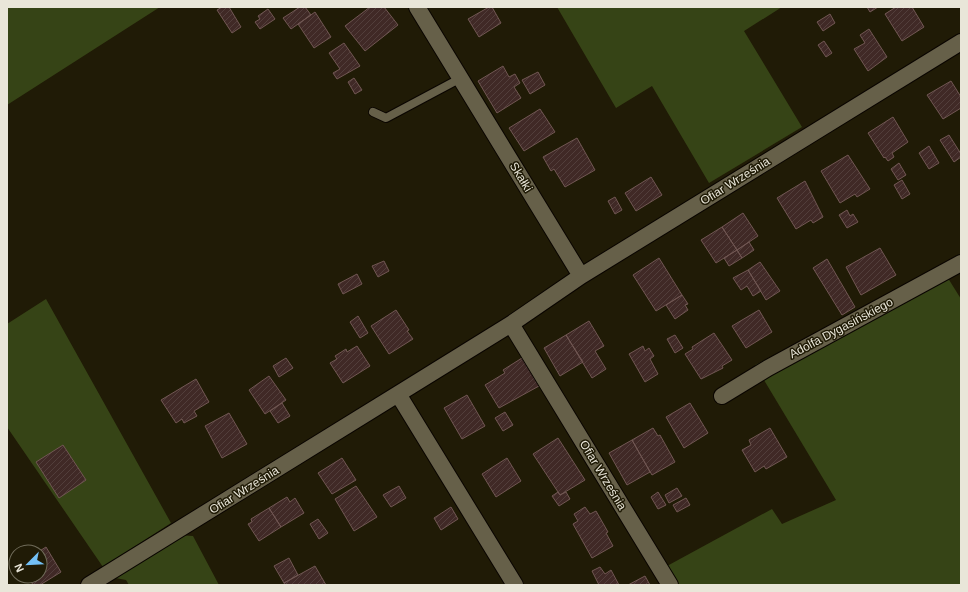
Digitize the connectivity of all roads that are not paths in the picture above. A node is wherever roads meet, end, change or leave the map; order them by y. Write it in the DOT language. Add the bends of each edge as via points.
graph roads {
  1 [pos="418,7"];
  2 [pos="961,42"];
  3 [pos="461,78"];
  4 [pos="373,112"];
  5 [pos="961,263"];
  6 [pos="581,276"];
  7 [pos="510,324"];
  8 [pos="398,394"];
  9 [pos="722,396"];
  10 [pos="89,585"];
  11 [pos="515,585"];
  12 [pos="670,585"];
  1 -- 3 [label="street, Skałki"];
  2 -- 6 [label="street, Ofiar Września"];
  3 -- 4 [label="lane" via="386,118"];
  3 -- 6 [label="street, Skałki"];
  5 -- 9 [label="street, Adolfa Dygasińskiego" via="768,368"];
  6 -- 7 [label="street, Ofiar Września"];
  7 -- 8 [label="street, Ofiar Września"];
  7 -- 12 [label="street, Ofiar Września"];
  8 -- 10 [label="street, Ofiar Września"];
  8 -- 11 [label="street"];
}
